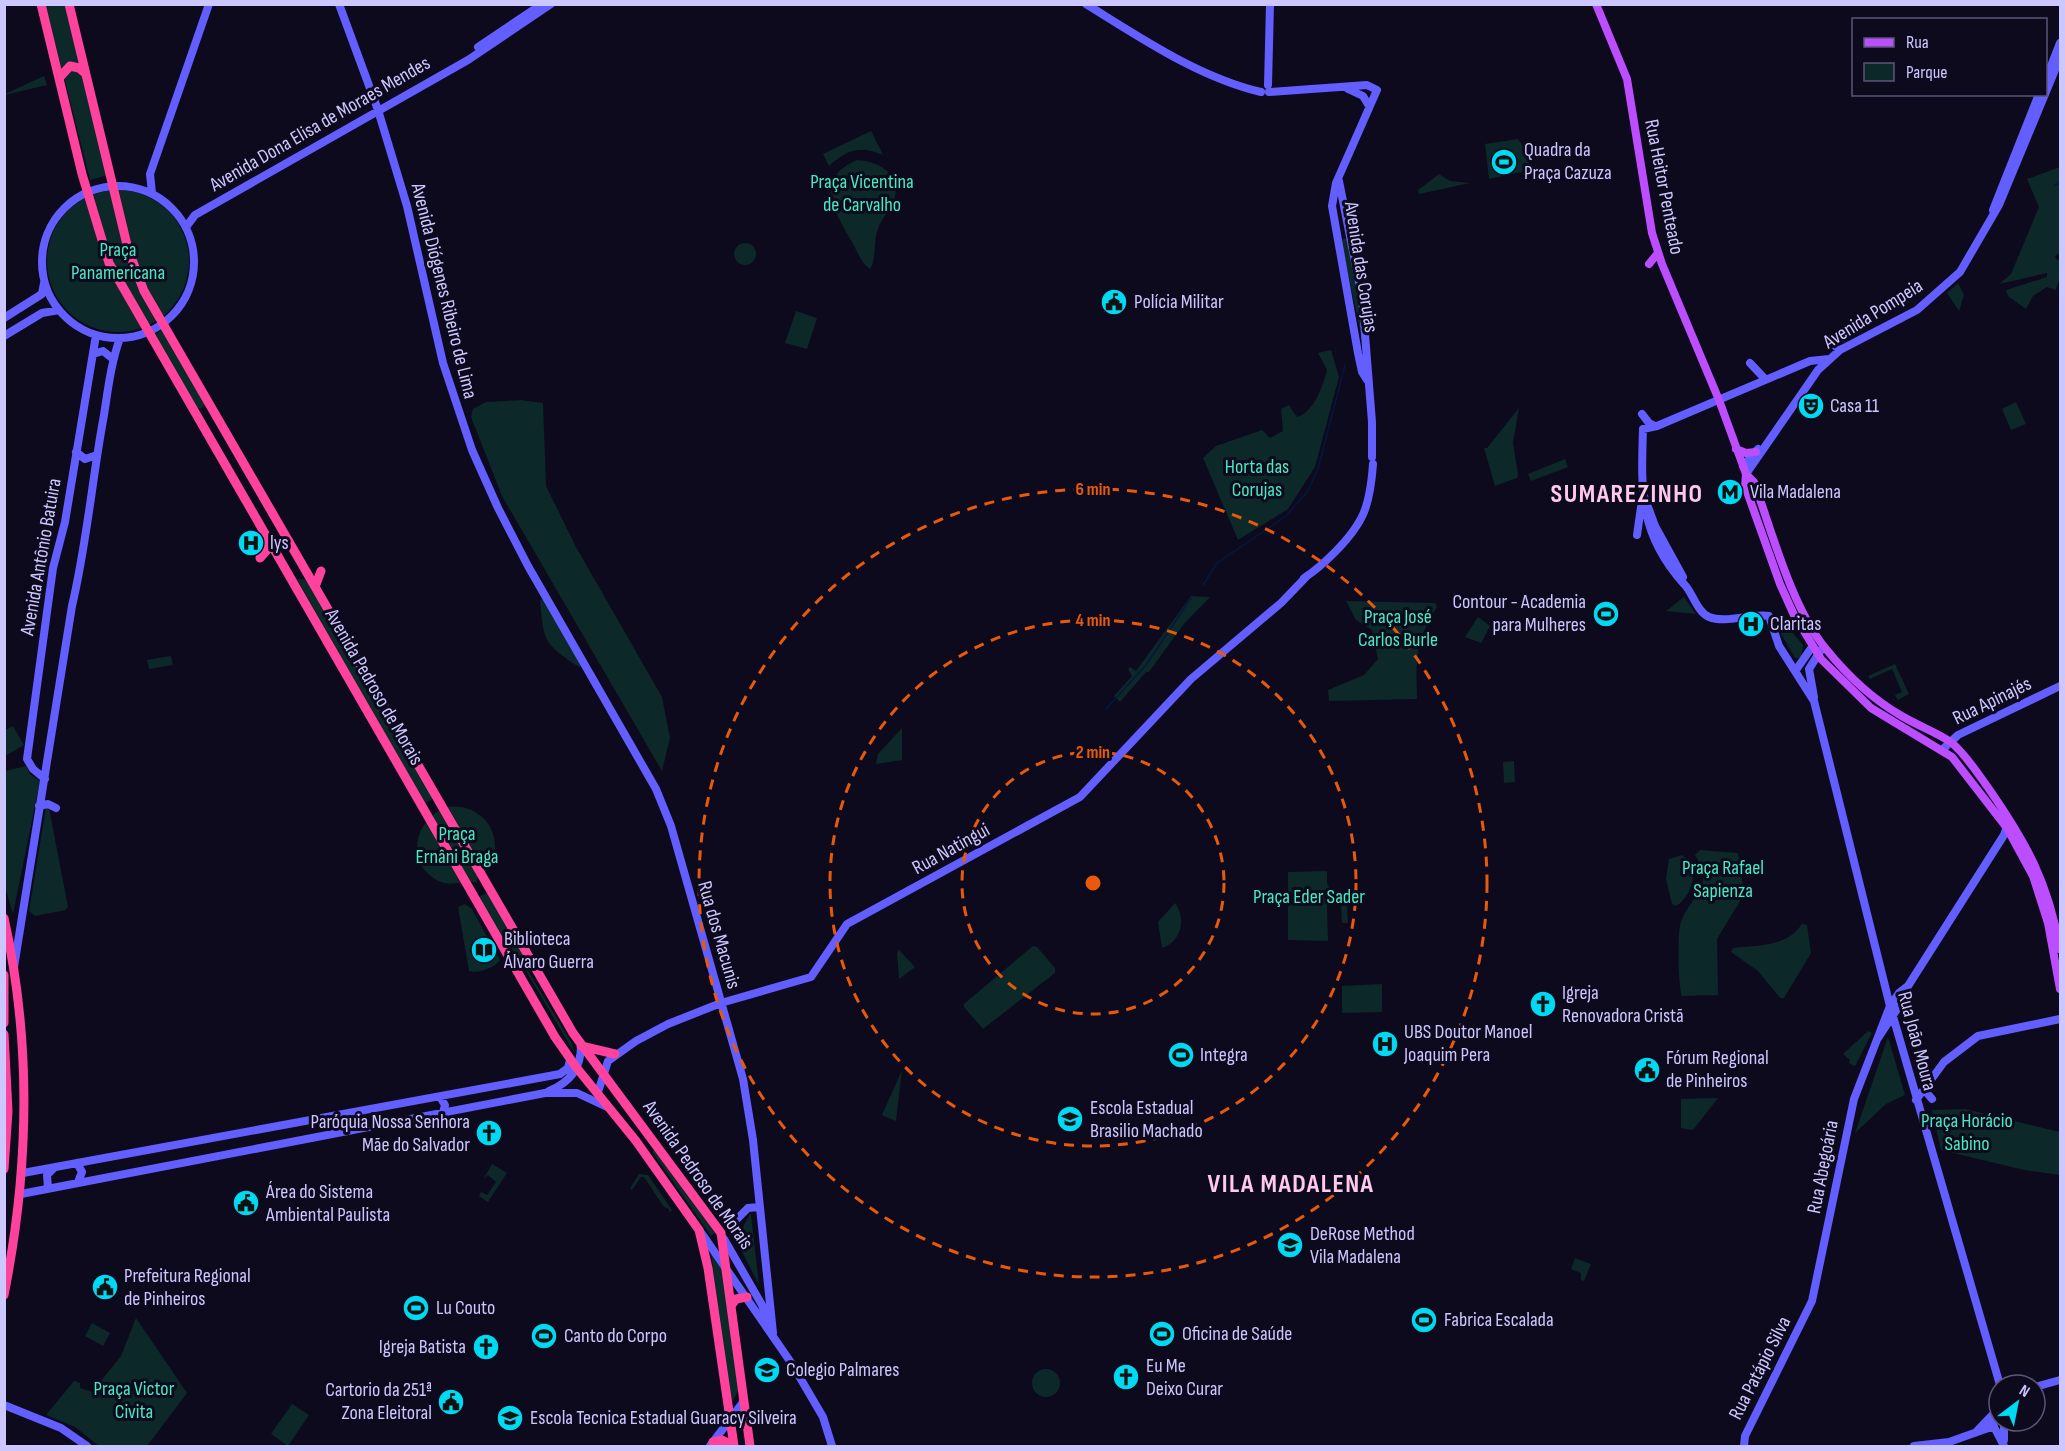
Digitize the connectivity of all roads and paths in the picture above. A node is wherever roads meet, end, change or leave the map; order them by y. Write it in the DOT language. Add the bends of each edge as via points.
graph roads {
  1 [pos="41,4"];
  2 [pos="69,4"];
  3 [pos="209,4"];
  4 [pos="339,4"];
  5 [pos="542,4"];
  6 [pos="551,4"];
  7 [pos="1086,4"];
  8 [pos="1270,4"];
  9 [pos="1596,4"];
  10 [pos="2061,43"];
  11 [pos="2061,58"];
  12 [pos="462,62"];
  13 [pos="86,74"];
  14 [pos="60,77"];
  15 [pos="2047,77"];
  16 [pos="1265,88"];
  17 [pos="1343,88"];
  18 [pos="2047,92"];
  19 [pos="2038,96"];
  20 [pos="2045,96"];
  21 [pos="1369,106"];
  22 [pos="378,110"];
  23 [pos="150,174"];
  24 [pos="1338,184"];
  25 [pos="113,185"];
  26 [pos="134,187"];
  27 [pos="87,191"];
  28 [pos="152,194"];
  29 [pos="195,215"];
  30 [pos="1992,215"];
  31 [pos="179,216"];
  32 [pos="186,227"];
  33 [pos="1658,253"];
  34 [pos="1650,264"];
  35 [pos="44,282"];
  36 [pos="59,310"];
  37 [pos="4,318"];
  38 [pos="164,324"];
  39 [pos="149,332"];
  40 [pos="96,335"];
  41 [pos="1359,335"];
  42 [pos="4,336"];
  43 [pos="120,338"];
  44 [pos="1830,342"];
  45 [pos="1840,350"];
  46 [pos="1361,351"];
  47 [pos="93,354"];
  48 [pos="113,359"];
  49 [pos="1829,359"];
  50 [pos="1750,363"];
  51 [pos="1803,363"];
  52 [pos="1813,376"];
  53 [pos="1764,379"];
  54 [pos="1719,400"];
  55 [pos="211,406"];
  56 [pos="1642,414"];
  57 [pos="196,415"];
  58 [pos="1657,426"];
  59 [pos="226,432"];
  60 [pos="210,440"];
  61 [pos="1768,440"];
  62 [pos="1642,441"];
  63 [pos="1736,448"];
  64 [pos="76,452"];
  65 [pos="1756,452"];
  66 [pos="97,455"];
  67 [pos="1744,470"];
  68 [pos="1643,494"];
  69 [pos="268,541"];
  70 [pos="1657,543"];
  71 [pos="260,558"];
  72 [pos="321,571"];
  73 [pos="536,577"];
  74 [pos="1684,584"];
  75 [pos="315,587"];
  76 [pos="1818,649"];
  77 [pos="1796,670"];
  78 [pos="2061,686"];
  79 [pos="1814,701"];
  80 [pos="1912,722"];
  81 [pos="1898,725"];
  82 [pos="1918,736"];
  83 [pos="1949,741"];
  84 [pos="1942,750"];
  85 [pos="45,779"];
  86 [pos="39,806"];
  87 [pos="56,808"];
  88 [pos="2008,823"];
  89 [pos="4,918"];
  90 [pos="2061,949"];
  91 [pos="14,967"];
  92 [pos="515,967"];
  93 [pos="4,975"];
  94 [pos="1908,986"];
  95 [pos="2061,989"];
  96 [pos="721,1003"];
  97 [pos="1890,1006"];
  98 [pos="1894,1015"];
  99 [pos="563,1016"];
  100 [pos="2061,1019"];
  101 [pos="4,1023"];
  102 [pos="1899,1033"];
  103 [pos="4,1034"];
  104 [pos="1880,1036"];
  105 [pos="581,1046"];
  106 [pos="615,1054"];
  107 [pos="573,1064"];
  108 [pos="603,1075"];
  109 [pos="1911,1084"];
  110 [pos="1927,1085"];
  111 [pos="598,1092"];
  112 [pos="544,1093"];
  113 [pos="440,1097"];
  114 [pos="1932,1099"];
  115 [pos="1916,1100"];
  116 [pos="613,1111"];
  117 [pos="443,1113"];
  118 [pos="302,1121"];
  119 [pos="307,1138"];
  120 [pos="88,1161"];
  121 [pos="77,1163"];
  122 [pos="55,1167"];
  123 [pos="4,1169"];
  124 [pos="23,1173"];
  125 [pos="92,1179"];
  126 [pos="78,1182"];
  127 [pos="48,1188"];
  128 [pos="21,1194"];
  129 [pos="759,1207"];
  130 [pos="736,1220"];
  131 [pos="699,1230"];
  132 [pos="724,1239"];
  133 [pos="725,1263"];
  134 [pos="4,1295"];
  135 [pos="747,1297"];
  136 [pos="1810,1305"];
  137 [pos="731,1306"];
  138 [pos="773,1333"];
  139 [pos="1996,1373"];
  140 [pos="744,1401"];
  141 [pos="4,1405"];
  142 [pos="729,1418"];
  143 [pos="1987,1429"];
  144 [pos="711,1444"];
  145 [pos="87,1446"];
  146 [pos="734,1446"];
  147 [pos="750,1446"];
  148 [pos="832,1446"];
  149 [pos="1744,1446"];
  150 [pos="1914,1446"];
  1 -- 14 [label="highway, Avenida Pedroso de Morais"];
  2 -- 13 [label="highway, Avenida Pedroso de Morais"];
  3 -- 23 [label="street"];
  4 -- 22 [label="street, Avenida Diógenes Ribeiro de Lima"];
  5 -- 12 [label="street, Avenida Dona Elisa de Moraes Mendes"];
  6 -- 12 [label="street, Avenida Dona Elisa de Moraes Mendes"];
  7 -- 16 [label="street" via="1195,68 1234,86"];
  8 -- 16 [label="street"];
  9 -- 33 [label="main road, Rua Heitor Penteado" via="1627,79"];
  10 -- 15 [label="street"];
  11 -- 18 [label="street"];
  12 -- 22 [label="street, Avenida Dona Elisa de Moraes Mendes"];
  13 -- 14 [label="highway" via="70,66"];
  13 -- 25 [label="highway, Avenida Pedroso de Morais"];
  14 -- 27 [label="highway, Avenida Pedroso de Morais"];
  16 -- 17 [label="street"];
  17 -- 21 [label="street" via="1360,94"];
  17 -- 21 [label="street" via="1367,85 1377,90"];
  19 -- 30 [label="street"];
  20 -- 30 [label="street" via="2003,198"];
  21 -- 24 [label="street"];
  22 -- 29 [label="street, Avenida Dona Elisa de Moraes Mendes"];
  22 -- 73 [label="street, Avenida Diógenes Ribeiro de Lima" via="407,207 447,378 483,475"];
  23 -- 26 [label="street"];
  23 -- 28 [label="street"];
  24 -- 41 [label="street, Avenida das Corujas" via="1362,297"];
  24 -- 41 [label="street, Avenida das Corujas" via="1332,211"];
  25 -- 26 [label="street"];
  25 -- 27 [label="street"];
  25 -- 38 [label="highway, Avenida Pedroso de Morais" via="139,281"];
  26 -- 28 [label="street"];
  27 -- 35 [label="street" via="58,214 48,231 41,264"];
  27 -- 39 [label="highway, Avenida Pedroso de Morais" via="109,262"];
  28 -- 31 [label="street"];
  29 -- 31 [label="street, Avenida Dona Elisa de Moraes Mendes"];
  29 -- 32 [label="street, Avenida Dona Elisa de Moraes Mendes"];
  30 -- 45 [label="street, Avenida Pompeia" via="1974,252 1944,288 1909,315"];
  31 -- 32 [label="street"];
  32 -- 38 [label="street" via="193,249 193,279 184,301"];
  33 -- 34 [label="main road"];
  33 -- 54 [label="main road, Rua Heitor Penteado"];
  35 -- 36 [label="street"];
  35 -- 37 [label="street" via="42,294"];
  36 -- 40 [label="street" via="69,321"];
  36 -- 42 [label="street" via="42,312"];
  38 -- 39 [label="street"];
  38 -- 55 [label="highway, Avenida Pedroso de Morais"];
  39 -- 43 [label="street"];
  39 -- 57 [label="highway, Avenida Pedroso de Morais"];
  40 -- 43 [label="street"];
  40 -- 47 [label="street, Avenida Antônio Batuira"];
  41 -- 46 [label="street, Avenida das Corujas"];
  43 -- 48 [label="street, Avenida Antônio Batuira"];
  44 -- 45 [label="street"];
  45 -- 49 [label="street, Avenida Pompeia"];
  46 -- 96 [label="street, Rua Natingui" via="1372,422 1372,461 1368,505 1359,525 1191,679 1080,797 847,924 811,977"];
  47 -- 48 [label="street" via="103,351"];
  47 -- 64 [label="street, Avenida Antônio Batuira"];
  48 -- 66 [label="street, Avenida Antônio Batuira"];
  49 -- 51 [label="street"];
  49 -- 52 [label="street, Avenida Pompeia"];
  50 -- 53 [label="street"];
  51 -- 52 [label="street"];
  51 -- 53 [label="street"];
  52 -- 61 [label="street, Avenida Pompeia"];
  53 -- 54 [label="street"];
  54 -- 58 [label="street"];
  54 -- 63 [label="main road, Rua Heitor Penteado"];
  55 -- 57 [label="highway" via="206,416"];
  55 -- 59 [label="highway, Avenida Pedroso de Morais"];
  56 -- 58 [label="street"];
  57 -- 60 [label="highway, Avenida Pedroso de Morais"];
  58 -- 62 [label="street"];
  58 -- 62 [label="street" via="1643,429"];
  59 -- 60 [label="highway" via="216,432"];
  59 -- 75 [label="highway, Avenida Pedroso de Morais"];
  60 -- 69 [label="highway, Avenida Pedroso de Morais"];
  61 -- 65 [label="street, Avenida Pompeia"];
  61 -- 67 [label="street, Avenida Pompeia"];
  62 -- 68 [label="street"];
  63 -- 65 [label="main road"];
  63 -- 67 [label="main road, Rua Heitor Penteado"];
  64 -- 66 [label="street" via="85,459"];
  64 -- 85 [label="street, Avenida Antônio Batuira" via="53,568 27,759"];
  65 -- 67 [label="street, Avenida Pompeia"];
  66 -- 85 [label="street, Avenida Antônio Batuira"];
  67 -- 76 [label="main road, Rua Heitor Penteado" via="1745,486 1780,584"];
  68 -- 70 [label="street" via="1645,517"];
  68 -- 70 [label="street" via="1637,537"];
  68 -- 74 [label="street"];
  69 -- 71 [label="highway"];
  69 -- 92 [label="highway, Avenida Pedroso de Morais"];
  70 -- 74 [label="street"];
  72 -- 75 [label="highway"];
  73 -- 96 [label="street, Rua dos Macunis" via="658,794 676,843"];
  74 -- 77 [label="street, Rua João Moura" via="1707,616 1769,616 1779,646"];
  75 -- 99 [label="highway, Avenida Pedroso de Morais"];
  76 -- 77 [label="street"];
  76 -- 79 [label="street, Rua João Moura" via="1809,669"];
  76 -- 80 [label="main road, Rua Heitor Penteado" via="1871,696"];
  76 -- 81 [label="main road, Rua Heitor Penteado" via="1852,692"];
  77 -- 79 [label="street, Rua João Moura"];
  78 -- 83 [label="street, Rua Apinajés"];
  79 -- 97 [label="street, Rua João Moura"];
  80 -- 81 [label="main road" via="1904,720"];
  80 -- 83 [label="main road, Rua Heitor Penteado"];
  81 -- 82 [label="main road, Rua Heitor Penteado"];
  82 -- 83 [label="main road" via="1942,744"];
  82 -- 84 [label="main road, Rua Heitor Penteado"];
  83 -- 84 [label="street, Rua Apinajés"];
  83 -- 88 [label="main road, Rua Heitor Penteado" via="1970,763"];
  84 -- 88 [label="main road, Rua Heitor Penteado"];
  85 -- 86 [label="street, Avenida Antônio Batuira"];
  86 -- 87 [label="street" via="48,804"];
  86 -- 91 [label="street, Avenida Antônio Batuira"];
  88 -- 90 [label="main road, Rua Heitor Penteado" via="2034,859"];
  88 -- 94 [label="street, Rua Abegoária"];
  88 -- 95 [label="main road, Rua Heitor Penteado" via="2033,876 2048,924"];
  89 -- 91 [label="highway"];
  91 -- 124 [label="highway" via="25,1099"];
  92 -- 99 [label="highway" via="530,966"];
  92 -- 107 [label="highway, Avenida Pedroso de Morais"];
  93 -- 101 [label="highway"];
  94 -- 97 [label="street, Rua Abegoária"];
  94 -- 98 [label="street, Rua Abegoária"];
  96 -- 106 [label="street, Rua Natingui" via="668,1024"];
  96 -- 129 [label="street, Rua dos Macunis" via="743,1079"];
  97 -- 98 [label="street, Rua João Moura"];
  97 -- 104 [label="street, Rua Abegoária"];
  98 -- 102 [label="street, Rua João Moura"];
  98 -- 104 [label="street, Rua Abegoária"];
  99 -- 105 [label="highway, Avenida Pedroso de Morais"];
  100 -- 110 [label="street" via="1981,1034 1944,1062"];
  102 -- 104 [label="street" via="1891,1030"];
  102 -- 109 [label="street, Rua João Moura"];
  103 -- 123 [label="highway" via="8,1111"];
  104 -- 136 [label="street, Rua Abegoária" via="1854,1099 1842,1172"];
  105 -- 106 [label="highway"];
  105 -- 107 [label="street"];
  105 -- 108 [label="highway, Avenida Pedroso de Morais"];
  106 -- 108 [label="street"];
  107 -- 111 [label="highway, Avenida Pedroso de Morais"];
  107 -- 112 [label="street" via="566,1084"];
  107 -- 113 [label="street" via="561,1074"];
  108 -- 111 [label="street"];
  108 -- 132 [label="highway, Avenida Pedroso de Morais"];
  109 -- 110 [label="street"];
  109 -- 115 [label="street, Rua João Moura"];
  110 -- 114 [label="street"];
  110 -- 115 [label="street"];
  111 -- 116 [label="highway, Avenida Pedroso de Morais"];
  112 -- 116 [label="street" via="583,1095"];
  112 -- 117 [label="street"];
  113 -- 117 [label="street" via="445,1105"];
  113 -- 118 [label="street"];
  115 -- 139 [label="street, Rua João Moura"];
  116 -- 131 [label="highway, Avenida Pedroso de Morais"];
  117 -- 119 [label="street"];
  118 -- 119 [label="street" via="299,1132"];
  118 -- 120 [label="street"];
  119 -- 125 [label="street"];
  120 -- 121 [label="street"];
  120 -- 125 [label="street" via="86,1171"];
  121 -- 122 [label="street"];
  121 -- 126 [label="street" via="82,1173"];
  122 -- 124 [label="street"];
  122 -- 127 [label="street" via="47,1175"];
  124 -- 128 [label="highway"];
  125 -- 126 [label="street"];
  126 -- 127 [label="street"];
  127 -- 128 [label="street"];
  128 -- 134 [label="highway"];
  129 -- 130 [label="street" via="748,1208"];
  129 -- 138 [label="street, Rua dos Macunis"];
  131 -- 133 [label="street, Avenida Pedroso de Morais"];
  131 -- 142 [label="highway"];
  132 -- 133 [label="highway"];
  132 -- 138 [label="street, Avenida Pedroso de Morais" via="762,1305"];
  133 -- 135 [label="street, Avenida Pedroso de Morais"];
  133 -- 137 [label="highway"];
  135 -- 137 [label="highway" via="736,1299"];
  135 -- 138 [label="street, Avenida Pedroso de Morais"];
  136 -- 149 [label="street, Rua Patápio Silva" via="1744,1436"];
  137 -- 140 [label="highway"];
  138 -- 148 [label="street, Avenida Pedroso de Morais" via="823,1417"];
  140 -- 142 [label="street"];
  140 -- 147 [label="highway"];
  141 -- 145 [label="street" via="61,1428"];
  142 -- 144 [label="street"];
  142 -- 146 [label="highway"];
  143 -- 150 [label="street" via="1949,1442"];
  144 -- 146 [label="highway" via="722,1440"];
}
